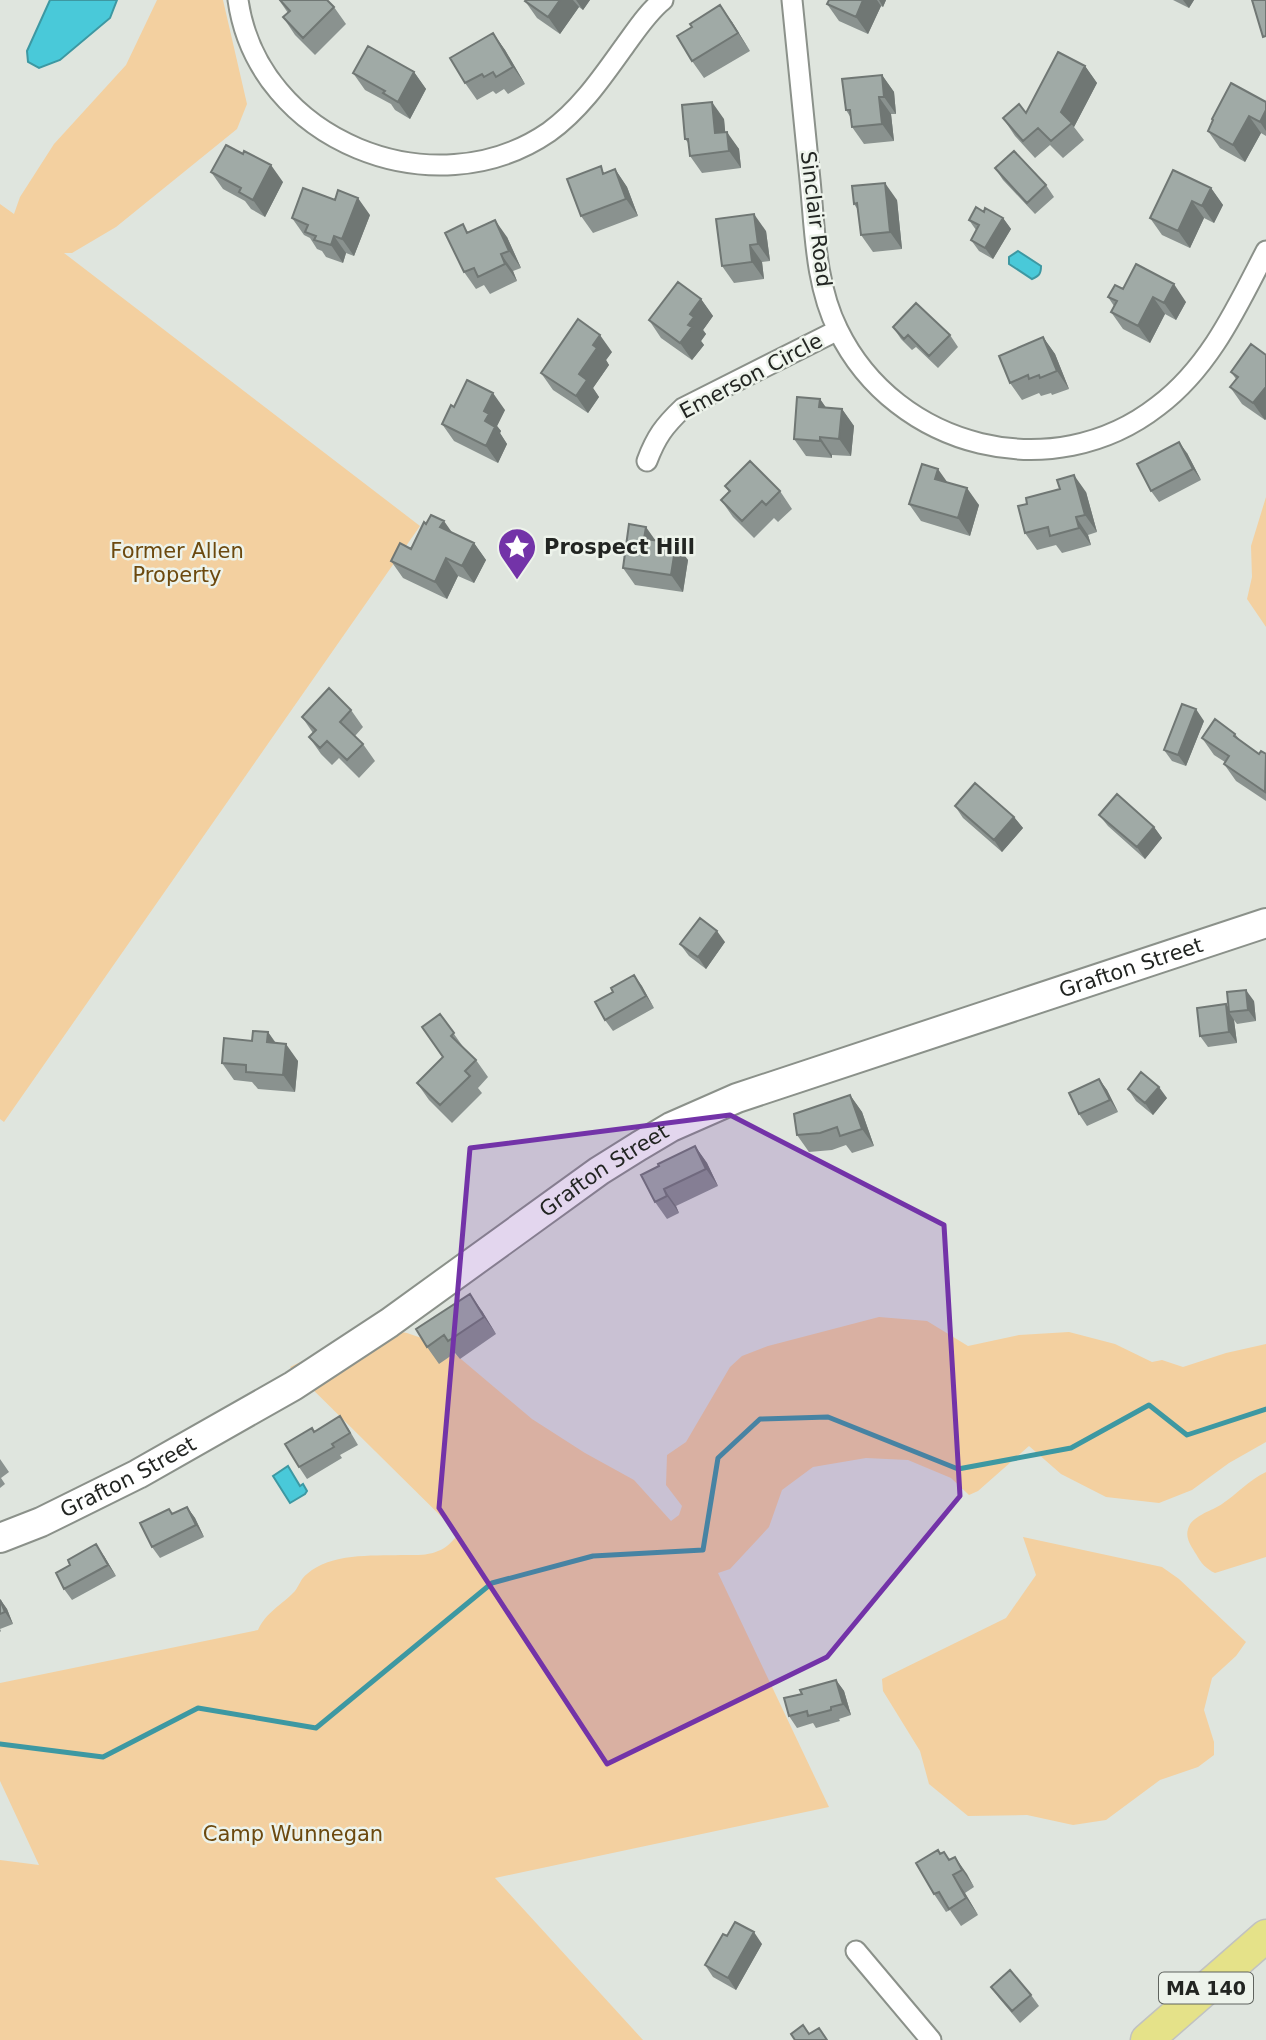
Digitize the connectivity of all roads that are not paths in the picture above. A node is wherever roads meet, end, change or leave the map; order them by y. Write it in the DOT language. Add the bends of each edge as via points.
graph roads {
  1 [pos="239,0"];
  2 [pos="663,0"];
  3 [pos="792,0"];
  4 [pos="1266,251"];
  5 [pos="838,330"];
  6 [pos="647,461"];
  7 [pos="1266,923"];
  8 [pos="0,1538"];
  9 [pos="1266,1936"];
  10 [pos="856,1951"];
  11 [pos="931,2040"];
  12 [pos="1147,2040"];
  1 -- 2 [label="street" via="257,57 288,102 306,118 367,154 440,165 465,164 509,151 563,121"];
  3 -- 5 [label="street, Sinclair Road" via="818,262"];
  4 -- 5 [label="street, Sinclair Road" via="1207,357 1176,391 1118,431 1073,445 1003,448 936,428 878,387"];
  5 -- 6 [label="street, Emerson Circle" via="683,408 656,437"];
  7 -- 8 [label="street, Grafton Street" via="737,1098 671,1127 599,1171 401,1315 293,1386 138,1474"];
  9 -- 12 [label="main road, MA 140"];
  10 -- 11 [label="street"];
}
